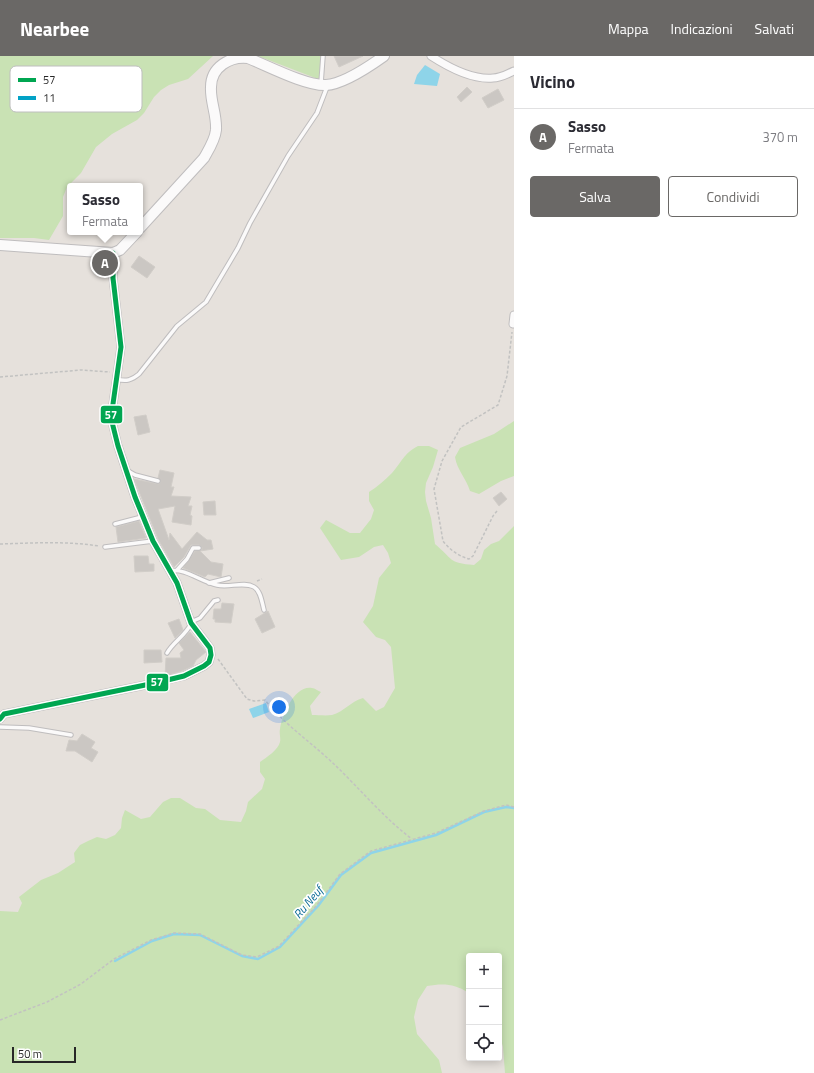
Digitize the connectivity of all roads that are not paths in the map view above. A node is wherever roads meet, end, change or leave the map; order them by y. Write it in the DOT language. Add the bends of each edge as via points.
graph roads {
  1 [pos="323,56"];
  2 [pos="384,56"];
  3 [pos="432,56"];
  4 [pos="514,71"];
  5 [pos="324,85"];
  6 [pos="143,225"];
  7 [pos="134,235"];
  8 [pos="0,246"];
  9 [pos="113,253"];
  10 [pos="514,315"];
  11 [pos="513,324"];
  12 [pos="118,376"];
  13 [pos="125,469"];
  14 [pos="158,481"];
  15 [pos="142,517"];
  16 [pos="115,524"];
  17 [pos="153,541"];
  18 [pos="105,547"];
  19 [pos="199,548"];
  20 [pos="174,571"];
  21 [pos="229,578"];
  22 [pos="208,583"];
  23 [pos="218,600"];
  24 [pos="264,610"];
  25 [pos="191,623"];
  26 [pos="167,653"];
  27 [pos="0,720"];
  28 [pos="0,727"];
  29 [pos="71,735"];
  1 -- 5 [label="lane"];
  2 -- 5 [label="main road" via="348,78"];
  3 -- 4 [label="street" via="442,63 485,78 501,77"];
  5 -- 6 [label="main road" via="301,79 248,58 235,58 218,68 211,87 216,129 211,147"];
  5 -- 12 [label="lane" via="317,113 277,174 206,302 177,326 139,374 125,381"];
  7 -- 9 [label="main road" via="120,250"];
  8 -- 9 [label="main road"];
  9 -- 12 [label="street" via="113,278 121,347"];
  10 -- 11 [label="street"];
  12 -- 13 [label="street" via="111,418"];
  13 -- 14 [label="lane" via="135,475"];
  13 -- 15 [label="street"];
  15 -- 16 [label="lane"];
  15 -- 17 [label="street"];
  17 -- 18 [label="lane"];
  17 -- 20 [label="street"];
  19 -- 20 [label="lane" via="193,548"];
  20 -- 22 [label="lane"];
  20 -- 25 [label="street"];
  21 -- 22 [label="lane"];
  22 -- 24 [label="lane" via="253,587 258,591"];
  23 -- 25 [label="lane" via="214,601 200,618"];
  25 -- 26 [label="lane"];
  25 -- 27 [label="street" via="210,648 211,655 209,662 184,676 4,714"];
  28 -- 29 [label="lane" via="29,728"];
}
